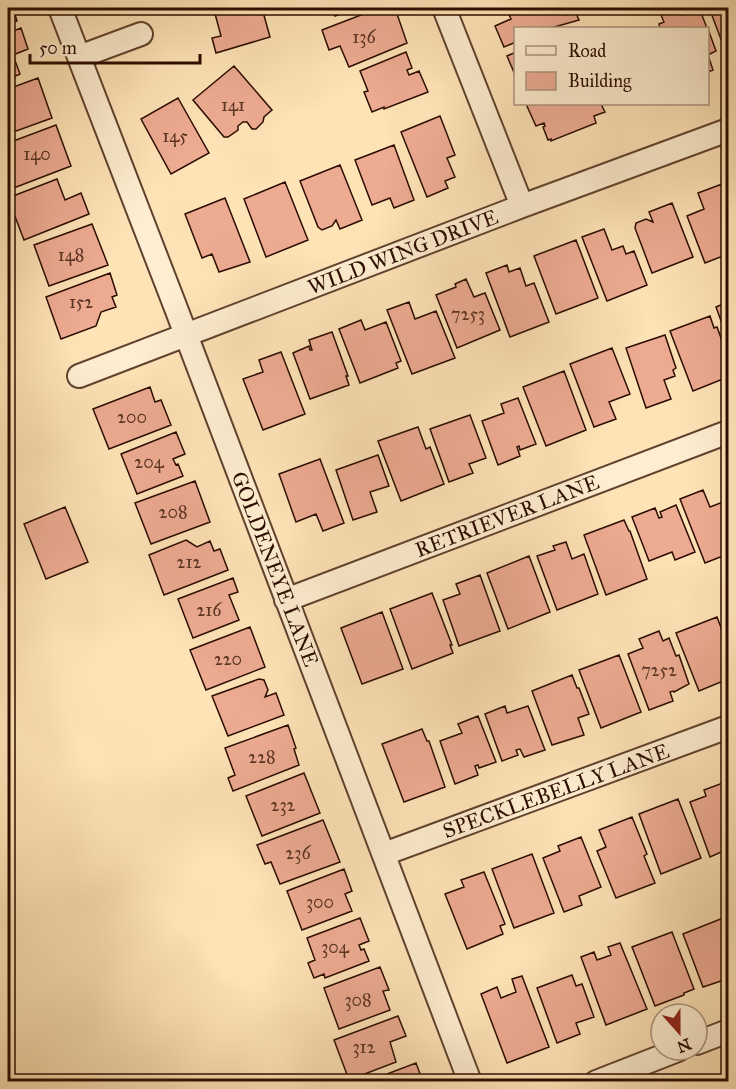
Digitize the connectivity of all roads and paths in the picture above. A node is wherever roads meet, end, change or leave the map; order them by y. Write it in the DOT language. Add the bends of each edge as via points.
graph roads {
  1 [pos="60,8"];
  2 [pos="444,8"];
  3 [pos="141,34"];
  4 [pos="79,57"];
  5 [pos="729,130"];
  6 [pos="522,206"];
  7 [pos="188,336"];
  8 [pos="79,376"];
  9 [pos="729,432"];
  10 [pos="286,600"];
  11 [pos="729,727"];
  12 [pos="384,855"];
  13 [pos="729,1031"];
  14 [pos="709,1038"];
  15 [pos="649,1061"];
  16 [pos="470,1082"];
  17 [pos="596,1082"];
  1 -- 4 [label="street, GOLDENEYE LANE"];
  2 -- 6 [label="street"];
  3 -- 4 [label="street"];
  4 -- 7 [label="street, GOLDENEYE LANE"];
  5 -- 6 [label="street, WILD WING DRIVE"];
  6 -- 7 [label="street, WILD WING DRIVE"];
  7 -- 8 [label="street, WILD WING DRIVE"];
  7 -- 10 [label="street, GOLDENEYE LANE"];
  9 -- 10 [label="street, RETRIEVER LANE"];
  10 -- 12 [label="street, GOLDENEYE LANE"];
  11 -- 12 [label="street, SPECKLEBELLY LANE"];
  12 -- 16 [label="street, GOLDENEYE LANE"];
  13 -- 14 [label="street"];
  15 -- 17 [label="street"];
}
